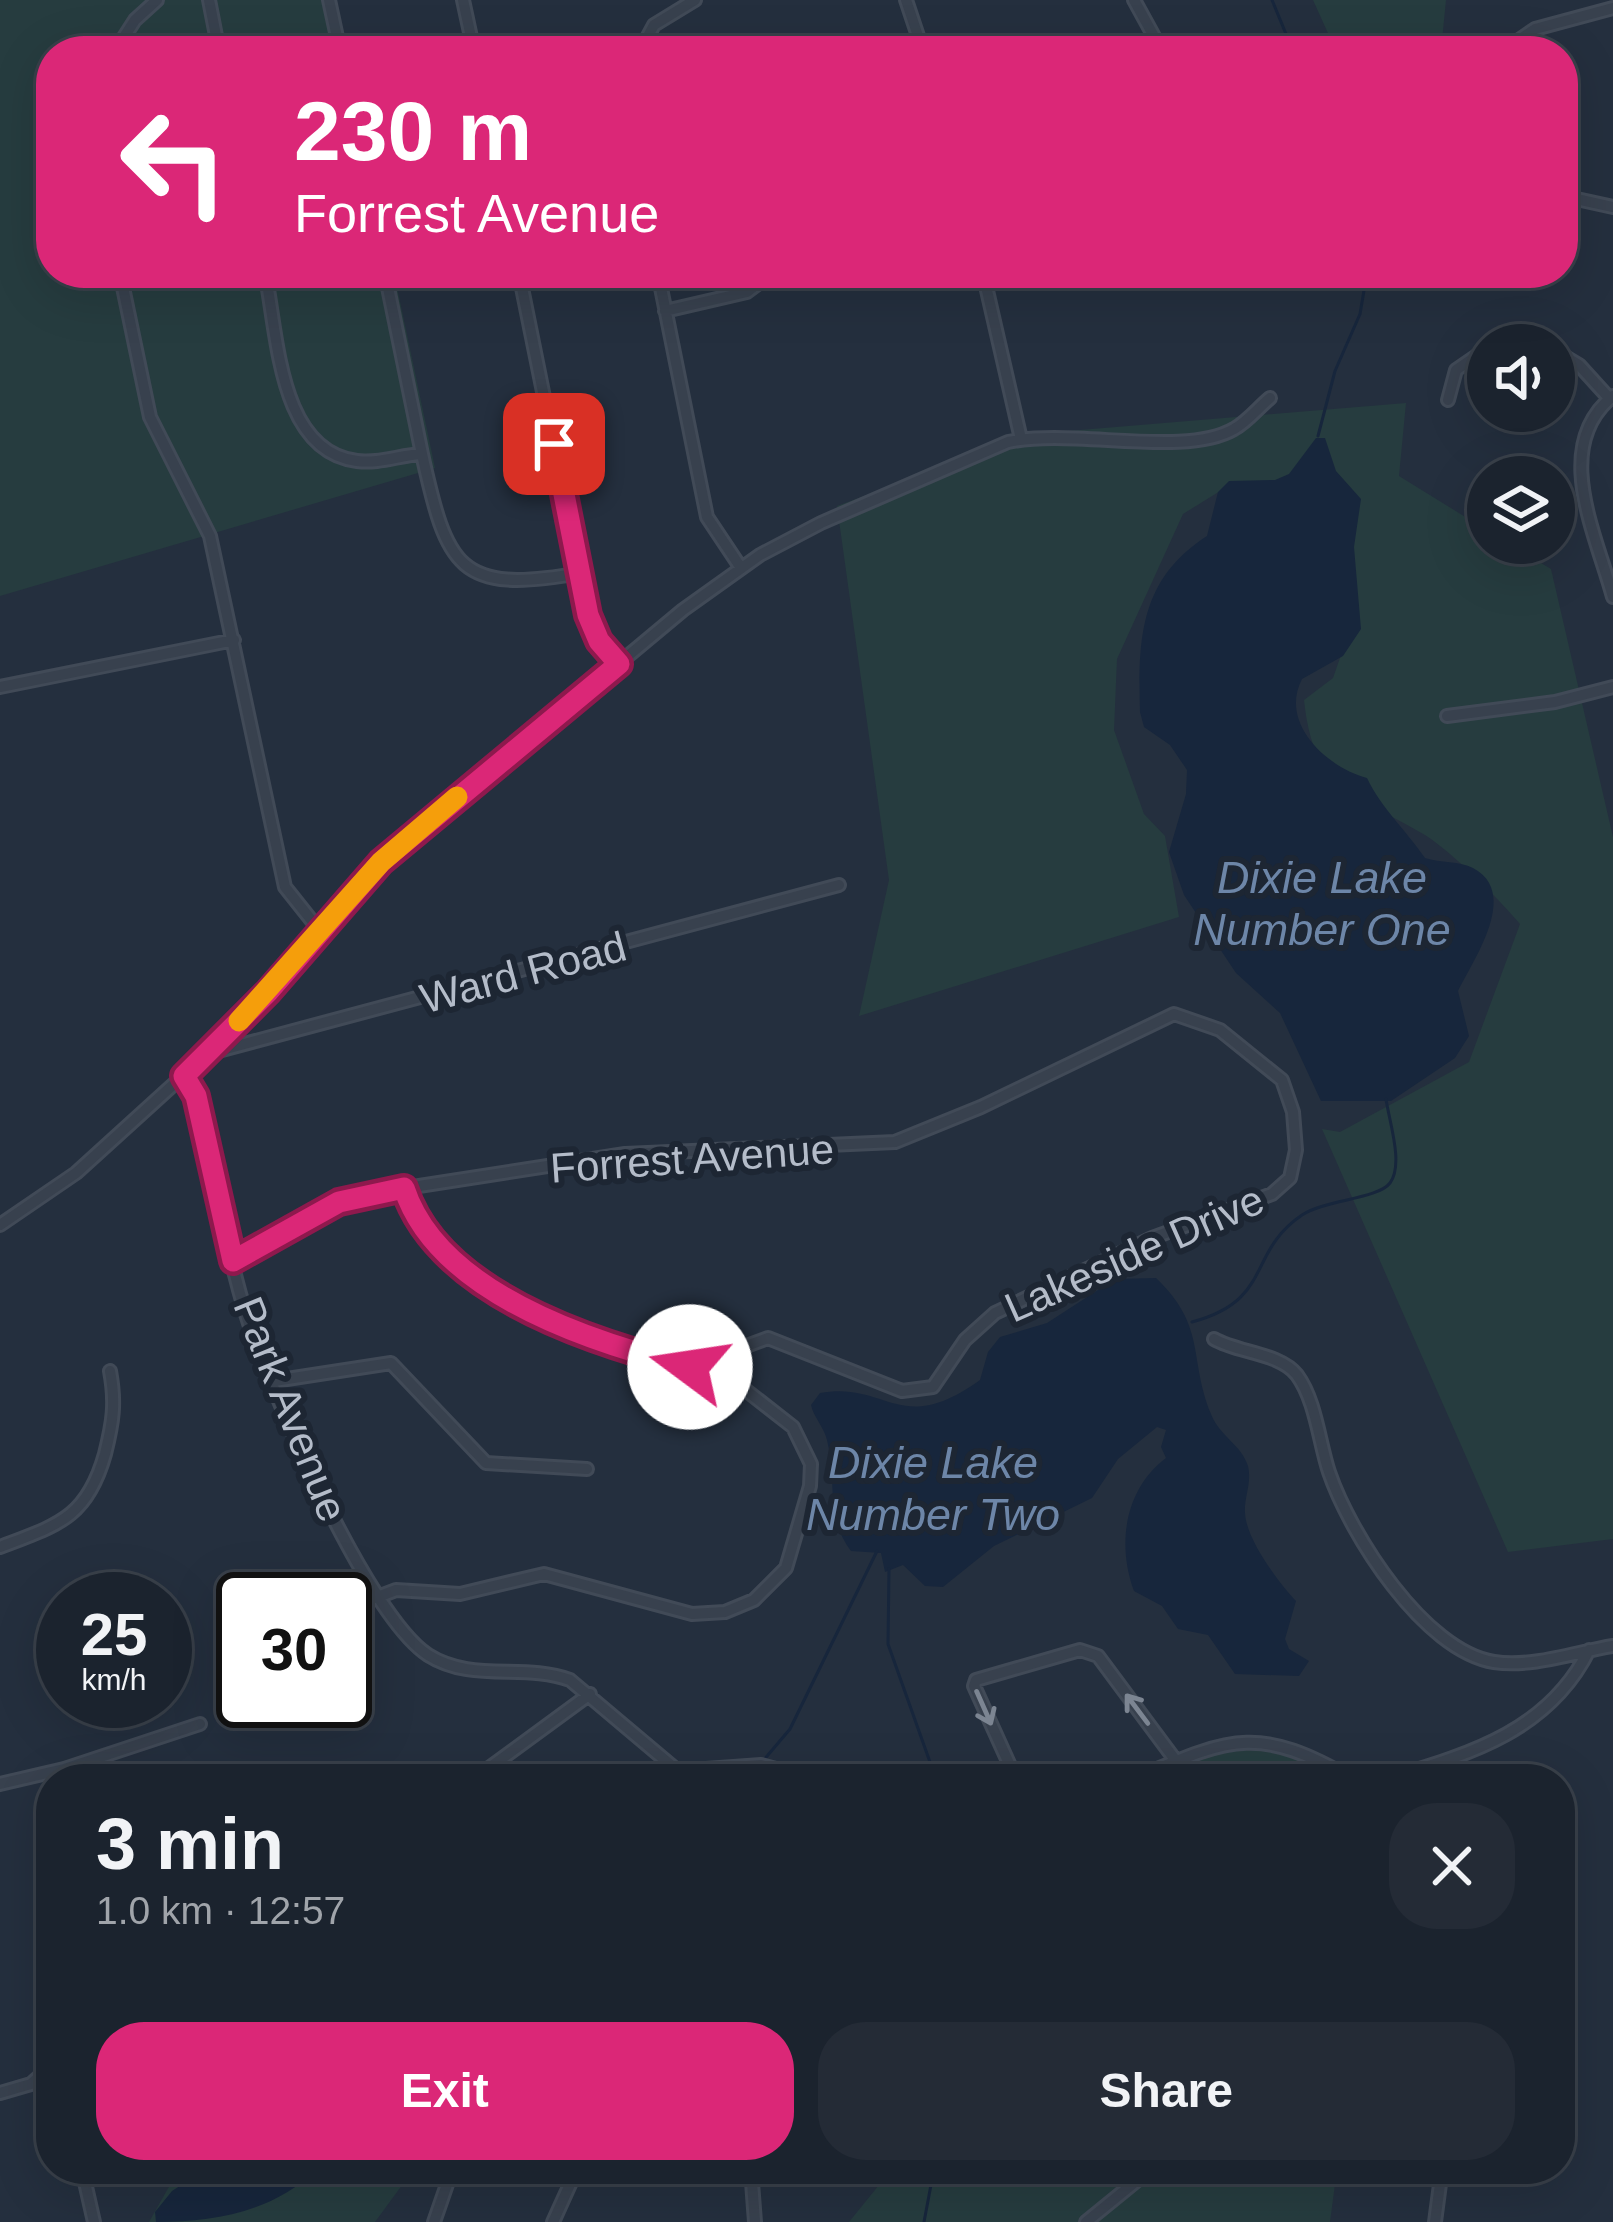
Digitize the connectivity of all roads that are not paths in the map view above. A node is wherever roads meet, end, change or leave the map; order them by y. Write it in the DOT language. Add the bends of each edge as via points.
graph roads {
  1 [pos="158,0"];
  2 [pos="209,0"];
  3 [pos="329,0"];
  4 [pos="463,0"];
  5 [pos="695,0"];
  6 [pos="907,0"];
  7 [pos="1133,0"];
  8 [pos="1613,8"];
  9 [pos="125,36"];
  10 [pos="216,36"];
  11 [pos="337,36"];
  12 [pos="471,36"];
  13 [pos="648,36"];
  14 [pos="918,36"];
  15 [pos="1153,36"];
  16 [pos="1525,36"];
  17 [pos="1578,199"];
  18 [pos="1613,206"];
  19 [pos="123,288"];
  20 [pos="268,288"];
  21 [pos="388,288"];
  22 [pos="522,288"];
  23 [pos="661,288"];
  24 [pos="752,288"];
  25 [pos="986,288"];
  26 [pos="665,311"];
  27 [pos="1467,362"];
  28 [pos="1575,363"];
  29 [pos="1611,397"];
  30 [pos="1270,398"];
  31 [pos="1448,400"];
  32 [pos="1021,439"];
  33 [pos="422,454"];
  34 [pos="741,568"];
  35 [pos="580,573"];
  36 [pos="1611,578"];
  37 [pos="1613,597"];
  38 [pos="234,640"];
  39 [pos="619,664"];
  40 [pos="1613,687"];
  41 [pos="0,688"];
  42 [pos="1447,716"];
  43 [pos="838,885"];
  44 [pos="320,931"];
  45 [pos="1142,1025"];
  46 [pos="207,1054"];
  47 [pos="184,1076"];
  48 [pos="404,1188"];
  49 [pos="0,1226"];
  50 [pos="233,1261"];
  51 [pos="1214,1339"];
  52 [pos="110,1371"];
  53 [pos="726,1377"];
  54 [pos="274,1381"];
  55 [pos="586,1469"];
  56 [pos="0,1547"];
  57 [pos="375,1598"];
  58 [pos="1613,1646"];
  59 [pos="1589,1650"];
  60 [pos="590,1694"];
  61 [pos="200,1724"];
  62 [pos="1176,1761"];
  63 [pos="79,1764"];
  64 [pos="494,1764"];
  65 [pos="670,1764"];
  66 [pos="1009,1764"];
  67 [pos="1169,1764"];
  68 [pos="1327,1764"];
  69 [pos="1436,1764"];
  70 [pos="36,1776"];
  71 [pos="0,1784"];
  72 [pos="36,2078"];
  73 [pos="0,2093"];
  74 [pos="85,2184"];
  75 [pos="447,2184"];
  76 [pos="570,2184"];
  77 [pos="752,2184"];
  78 [pos="1133,2184"];
  79 [pos="1440,2184"];
  80 [pos="94,2222"];
  81 [pos="434,2222"];
  82 [pos="553,2222"];
  83 [pos="755,2222"];
  84 [pos="1086,2222"];
  85 [pos="1436,2222"];
  1 -- 9 [label="street"];
  2 -- 10 [label="street"];
  3 -- 11 [label="street"];
  4 -- 12 [label="street"];
  5 -- 13 [label="street"];
  6 -- 14 [label="street"];
  7 -- 15 [label="street"];
  8 -- 16 [label="street"];
  17 -- 18 [label="street"];
  19 -- 38 [label="street" via="150,417 210,536"];
  20 -- 33 [label="street" via="300,424 316,442 354,461"];
  21 -- 33 [label="street"];
  22 -- 35 [label="street"];
  23 -- 26 [label="street"];
  24 -- 26 [label="street"];
  25 -- 32 [label="street"];
  26 -- 34 [label="street" via="707,518"];
  27 -- 31 [label="street" via="1456,370"];
  28 -- 29 [label="street"];
  29 -- 36 [label="street" via="1588,425 1579,461"];
  30 -- 32 [label="street" via="1232,430 1188,442"];
  32 -- 34 [label="street" via="820,523"];
  33 -- 35 [label="street" via="439,530 467,566 518,584"];
  34 -- 39 [label="street"];
  35 -- 39 [label="street" via="599,641"];
  36 -- 37 [label="street"];
  38 -- 41 [label="street"];
  38 -- 44 [label="street" via="285,887"];
  39 -- 44 [label="street" via="381,862"];
  40 -- 42 [label="street"];
  43 -- 46 [label="street, Ward Road"];
  44 -- 46 [label="street"];
  45 -- 48 [label="street, Forrest Avenue" via="895,1142 625,1154"];
  45 -- 53 [label="street, Lakeside Drive" via="1190,1016 1282,1080 1296,1150 1290,1178 1272,1194 1012,1303 978,1326 924,1392 902,1391 768,1338 741,1348"];
  46 -- 47 [label="street"];
  47 -- 49 [label="street" via="76,1173"];
  47 -- 50 [label="street, Park Avenue" via="196,1096"];
  48 -- 50 [label="street, Forrest Avenue" via="339,1202"];
  48 -- 53 [label="street" via="425,1234 463,1269 578,1335"];
  50 -- 54 [label="street, Park Avenue"];
  51 -- 59 [label="street" via="1299,1377 1343,1506 1422,1620 1496,1662"];
  52 -- 56 [label="street" via="117,1409 95,1490 52,1527"];
  53 -- 57 [label="street" via="793,1426 811,1464 793,1555 754,1600 692,1614 544,1574 460,1594 396,1590"];
  54 -- 55 [label="street" via="391,1363 486,1463"];
  54 -- 57 [label="street, Park Avenue"];
  57 -- 60 [label="street, Park Avenue" via="442,1663 552,1673"];
  58 -- 59 [label="street"];
  59 -- 69 [label="street" via="1563,1694 1522,1728"];
  60 -- 64 [label="street"];
  60 -- 65 [label="street, Park Avenue"];
  61 -- 63 [label="street"];
  62 -- 66 [label="street, one-way" via="1098,1656 1080,1650 976,1680"];
  62 -- 67 [label="street"];
  62 -- 68 [label="street" via="1275,1742"];
  70 -- 71 [label="street"];
  72 -- 73 [label="street"];
  74 -- 80 [label="street"];
  75 -- 81 [label="street"];
  76 -- 82 [label="street"];
  77 -- 83 [label="street"];
  78 -- 84 [label="street"];
  79 -- 85 [label="street"];
}
